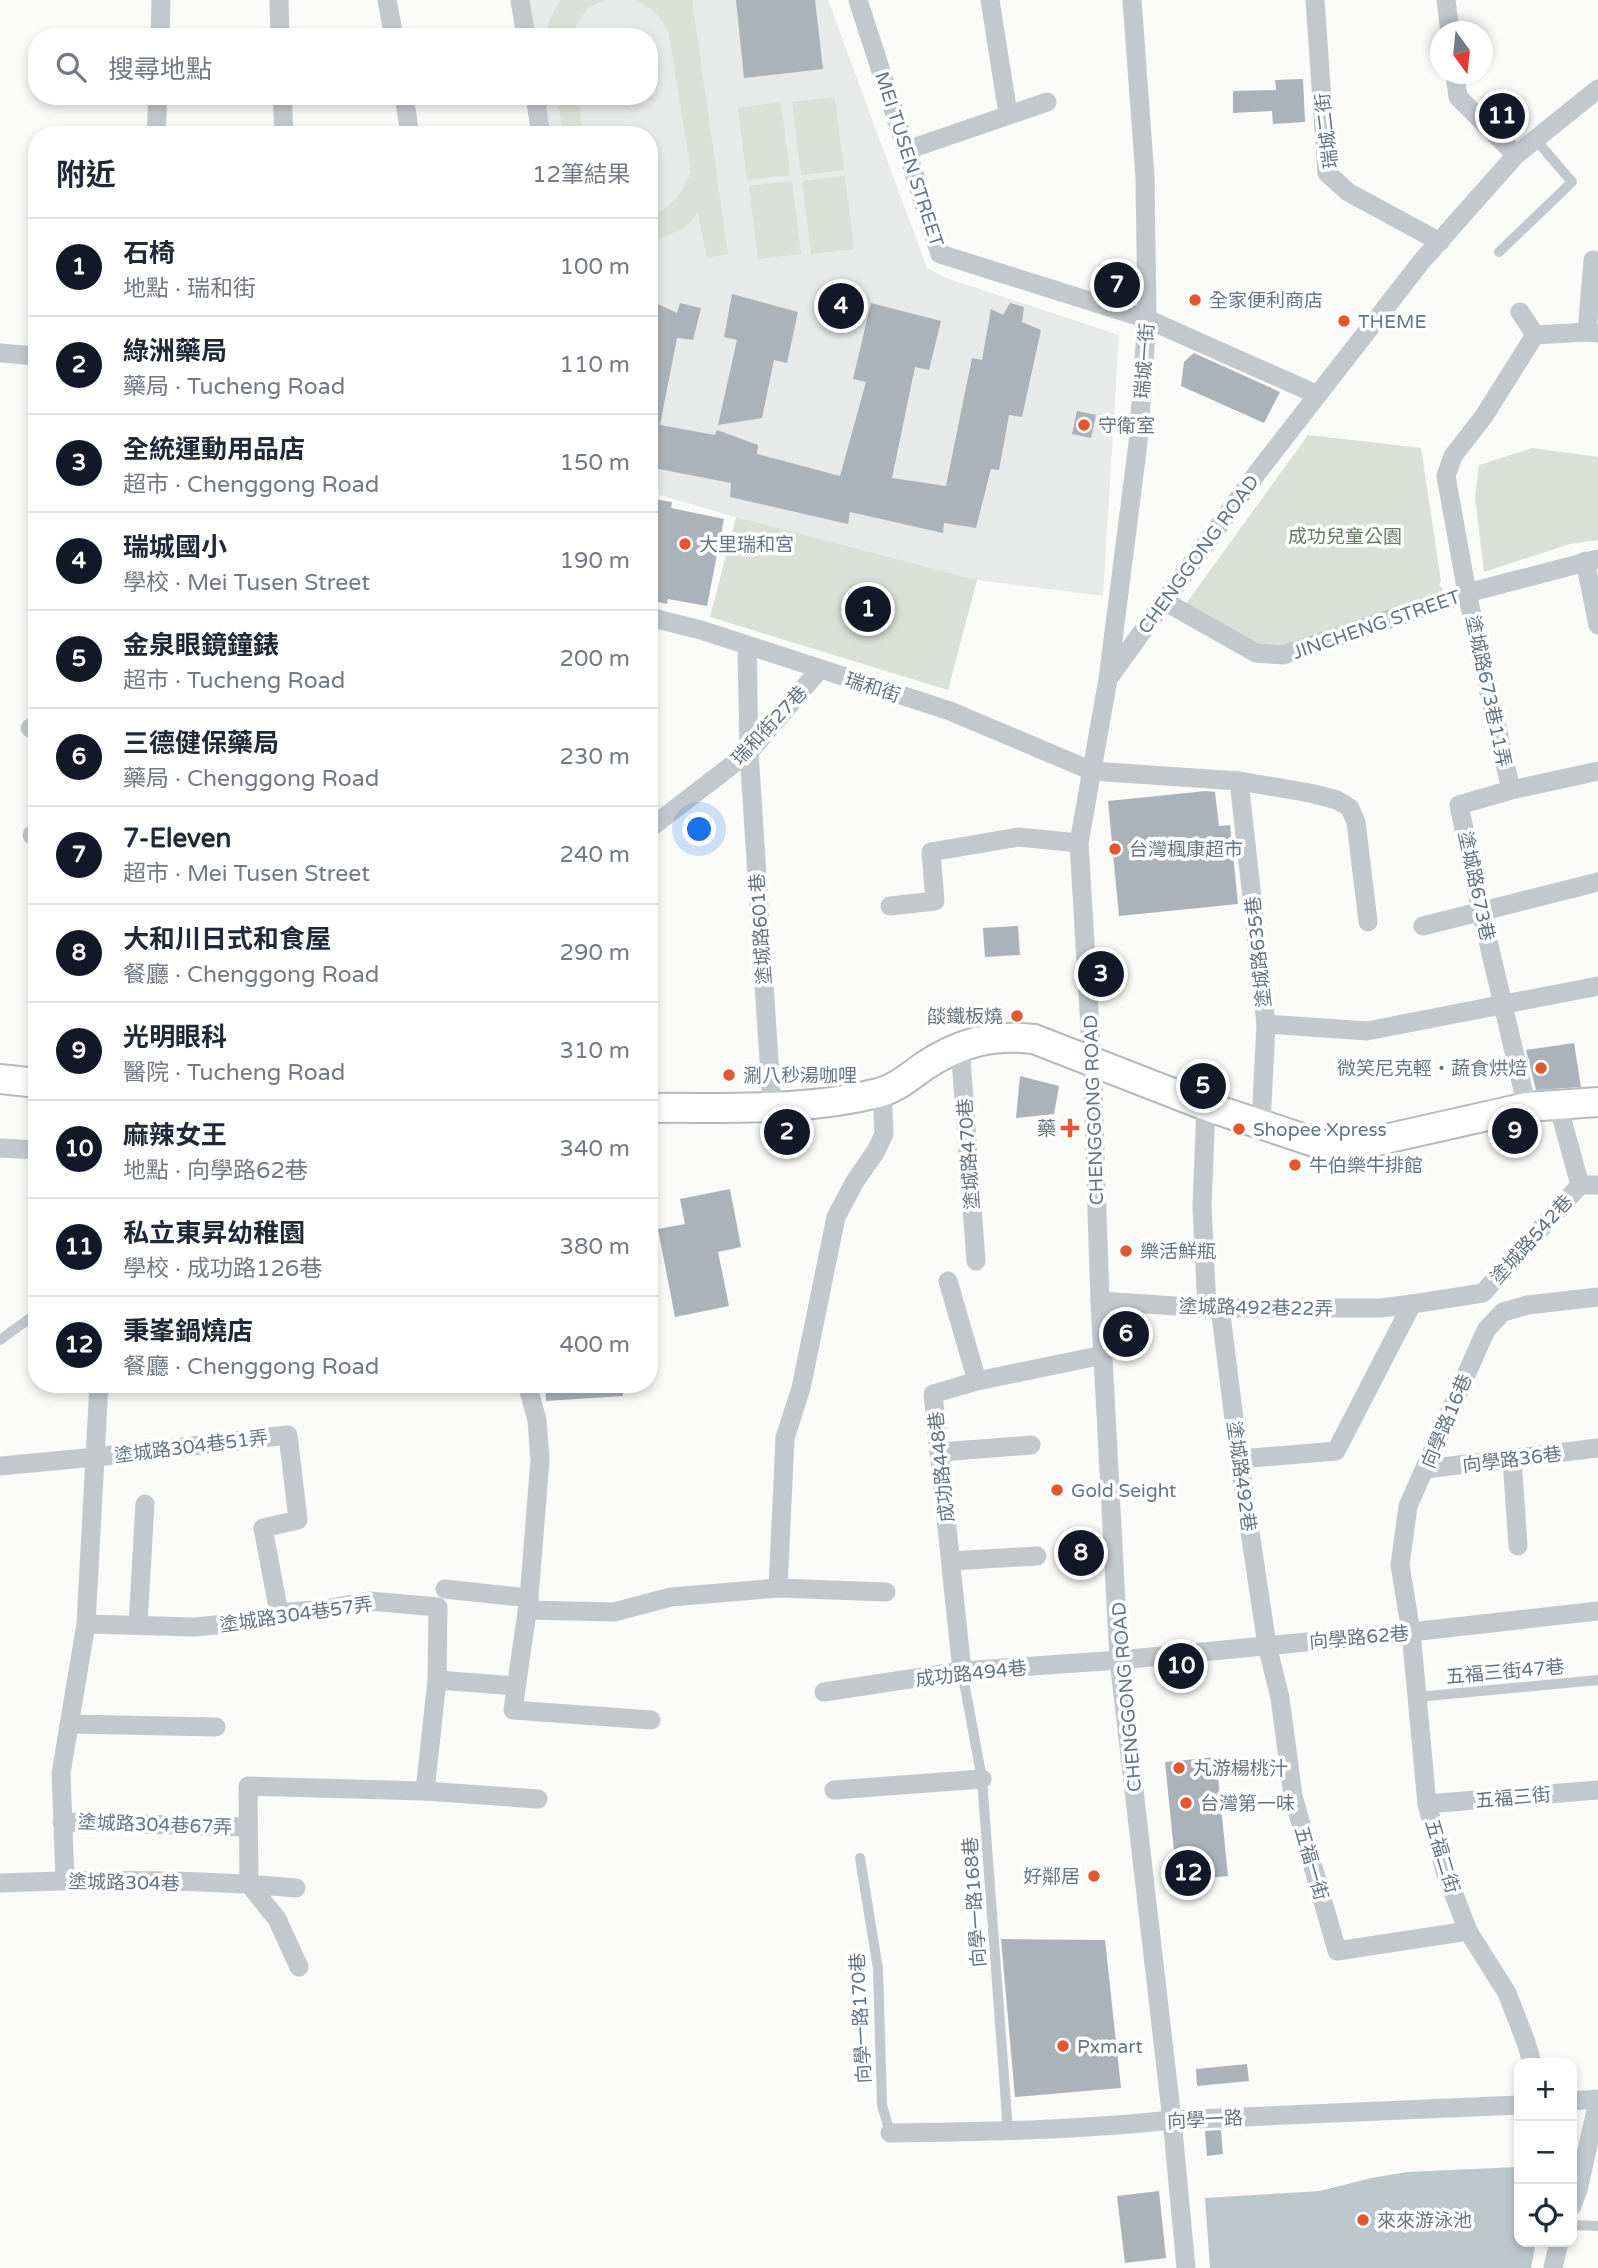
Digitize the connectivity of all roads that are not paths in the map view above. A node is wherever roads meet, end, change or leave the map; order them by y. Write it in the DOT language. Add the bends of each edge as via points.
graph roads {
  1 [pos="161,0"];
  2 [pos="279,0"];
  3 [pos="387,0"];
  4 [pos="520,0"];
  5 [pos="858,0"];
  6 [pos="990,0"];
  7 [pos="1132,0"];
  8 [pos="1315,0"];
  9 [pos="1446,0"];
  10 [pos="1449,21"];
  11 [pos="160,28"];
  12 [pos="280,28"];
  13 [pos="392,28"];
  14 [pos="525,28"];
  15 [pos="1456,84"];
  16 [pos="1598,89"];
  17 [pos="1046,102"];
  18 [pos="158,105"];
  19 [pos="282,105"];
  20 [pos="405,105"];
  21 [pos="536,105"];
  22 [pos="1008,114"];
  23 [pos="156,126"];
  24 [pos="284,126"];
  25 [pos="409,126"];
  26 [pos="540,126"];
  27 [pos="1536,140"];
  28 [pos="907,150"];
  29 [pos="1516,155"];
  30 [pos="1440,242"];
  31 [pos="1499,252"];
  32 [pos="1593,260"];
  33 [pos="1520,312"];
  34 [pos="1147,319"];
  35 [pos="1592,332"];
  36 [pos="1535,335"];
  37 [pos="0,353"];
  38 [pos="28,355"];
  39 [pos="1318,395"];
  40 [pos="1591,560"];
  41 [pos="1467,593"];
  42 [pos="1164,601"];
  43 [pos="658,619"];
  44 [pos="1598,625"];
  45 [pos="747,646"];
  46 [pos="820,669"];
  47 [pos="1108,679"];
  48 [pos="748,752"];
  49 [pos="1092,771"];
  50 [pos="1598,771"];
  51 [pos="1239,781"];
  52 [pos="1511,790"];
  53 [pos="658,822"];
  54 [pos="1079,843"];
  55 [pos="1598,882"];
  56 [pos="890,906"];
  57 [pos="1481,911"];
  58 [pos="1368,922"];
  59 [pos="1423,926"];
  60 [pos="1598,986"];
  61 [pos="1504,1004"];
  62 [pos="1266,1024"];
  63 [pos="960,1046"];
  64 [pos="1092,1062"];
  65 [pos="0,1079"];
  66 [pos="28,1082"];
  67 [pos="882,1092"];
  68 [pos="1598,1102"];
  69 [pos="1558,1105"];
  70 [pos="1206,1106"];
  71 [pos="772,1107"];
  72 [pos="1527,1107"];
  73 [pos="658,1108"];
  74 [pos="1261,1124"];
  75 [pos="0,1148"];
  76 [pos="28,1150"];
  77 [pos="1589,1185"];
  78 [pos="976,1261"];
  79 [pos="948,1281"];
  80 [pos="1483,1293"];
  81 [pos="1598,1297"];
  82 [pos="1100,1301"];
  83 [pos="1412,1304"];
  84 [pos="1214,1307"];
  85 [pos="28,1320"];
  86 [pos="0,1340"];
  87 [pos="1103,1355"];
  88 [pos="977,1381"];
  89 [pos="99,1393"];
  90 [pos="530,1393"];
  91 [pos="1031,1445"];
  92 [pos="1598,1448"];
  93 [pos="941,1451"];
  94 [pos="96,1457"];
  95 [pos="1239,1459"];
  96 [pos="1512,1459"];
  97 [pos="0,1466"];
  98 [pos="1426,1469"];
  99 [pos="145,1504"];
  100 [pos="1518,1546"];
  101 [pos="1037,1556"];
  102 [pos="951,1561"];
  103 [pos="778,1588"];
  104 [pos="446,1589"];
  105 [pos="886,1592"];
  106 [pos="528,1604"];
  107 [pos="1598,1611"];
  108 [pos="279,1614"];
  109 [pos="86,1624"];
  110 [pos="138,1625"];
  111 [pos="1411,1632"];
  112 [pos="1268,1645"];
  113 [pos="1119,1660"];
  114 [pos="962,1671"];
  115 [pos="437,1680"];
  116 [pos="1598,1680"];
  117 [pos="516,1686"];
  118 [pos="824,1692"];
  119 [pos="1416,1697"];
  120 [pos="650,1720"];
  121 [pos="69,1724"];
  122 [pos="216,1727"];
  123 [pos="982,1779"];
  124 [pos="834,1790"];
  125 [pos="1598,1790"];
  126 [pos="425,1791"];
  127 [pos="538,1799"];
  128 [pos="1427,1804"];
  129 [pos="62,1822"];
  130 [pos="248,1827"];
  131 [pos="860,1858"];
  132 [pos="65,1881"];
  133 [pos="0,1883"];
  134 [pos="249,1884"];
  135 [pos="296,1888"];
  136 [pos="1468,1931"];
  137 [pos="299,1967"];
  138 [pos="1531,2058"];
  139 [pos="1598,2100"];
  140 [pos="1577,2101"];
  141 [pos="1514,2105"];
  142 [pos="1172,2120"];
  143 [pos="1008,2131"];
  144 [pos="890,2133"];
  145 [pos="1577,2193"];
  146 [pos="1577,2225"];
  147 [pos="1598,2226"];
  148 [pos="1558,2247"];
  149 [pos="1186,2268"];
  150 [pos="1553,2268"];
  1 -- 11 [label="street"];
  2 -- 12 [label="street"];
  3 -- 13 [label="street"];
  4 -- 14 [label="street"];
  5 -- 28 [label="street, MEI TUSEN STREET"];
  6 -- 22 [label="street"];
  7 -- 34 [label="street, 瑞城一街" via="1145,177"];
  8 -- 30 [label="street, 瑞城二街" via="1327,173 1348,192"];
  9 -- 10 [label="street"];
  15 -- 29 [label="street" via="1458,97"];
  16 -- 27 [label="street, CHENGGONG ROAD"];
  17 -- 22 [label="street"];
  18 -- 23 [label="street"];
  19 -- 24 [label="street"];
  20 -- 25 [label="street"];
  21 -- 26 [label="street"];
  22 -- 28 [label="street"];
  27 -- 29 [label="street, CHENGGONG ROAD"];
  27 -- 31 [label="lane" via="1572,182"];
  28 -- 34 [label="street, MEI TUSEN STREET" via="940,254"];
  29 -- 30 [label="street, CHENGGONG ROAD"];
  30 -- 39 [label="street, CHENGGONG ROAD"];
  32 -- 35 [label="street"];
  33 -- 36 [label="street"];
  34 -- 39 [label="street, MEI TUSEN STREET"];
  34 -- 47 [label="street, 瑞城一街" via="1138,443"];
  35 -- 36 [label="street"];
  36 -- 41 [label="street, 塗城路673巷11弄" via="1453,456 1446,477"];
  37 -- 38 [label="street"];
  39 -- 42 [label="street, CHENGGONG ROAD"];
  40 -- 41 [label="street, JINCHENG STREET"];
  40 -- 44 [label="street"];
  41 -- 42 [label="street, JINCHENG STREET" via="1283,655 1256,653"];
  41 -- 52 [label="street, 塗城路673巷11弄"];
  42 -- 47 [label="street, CHENGGONG ROAD"];
  43 -- 45 [label="street, 瑞和街"];
  45 -- 46 [label="street, 瑞和街"];
  45 -- 48 [label="street, 塗城路601巷"];
  46 -- 48 [label="street, 瑞和街27巷"];
  46 -- 49 [label="street, 瑞和街" via="950,712"];
  47 -- 49 [label="street, CHENGGONG ROAD"];
  48 -- 53 [label="street, 瑞和街27巷"];
  48 -- 71 [label="street, 塗城路601巷"];
  49 -- 51 [label="street, 瑞和街"];
  49 -- 54 [label="street, CHENGGONG ROAD"];
  50 -- 52 [label="street, 塗城路673巷"];
  51 -- 58 [label="street, 瑞和街" via="1310,793 1350,808 1356,822"];
  51 -- 62 [label="street, 塗城路635巷"];
  52 -- 57 [label="street, 塗城路673巷" via="1459,805"];
  54 -- 56 [label="street" via="1018,837 931,852 935,901"];
  54 -- 64 [label="street, CHENGGONG ROAD"];
  55 -- 57 [label="street"];
  57 -- 59 [label="street"];
  57 -- 61 [label="street, 塗城路673巷"];
  60 -- 61 [label="street"];
  61 -- 62 [label="street" via="1367,1031"];
  61 -- 72 [label="street, 塗城路673巷"];
  62 -- 74 [label="street, 塗城路635巷"];
  63 -- 64 [label="street" via="1007,1037 1034,1039"];
  63 -- 67 [label="street"];
  63 -- 78 [label="street, 塗城路470巷"];
  64 -- 70 [label="street"];
  64 -- 82 [label="street, CHENGGONG ROAD"];
  65 -- 66 [label="street"];
  67 -- 71 [label="street"];
  67 -- 103 [label="street" via="884,1134 836,1217 801,1388 785,1438"];
  68 -- 69 [label="street"];
  69 -- 72 [label="street"];
  69 -- 77 [label="street, 塗城路542巷"];
  70 -- 74 [label="street"];
  70 -- 84 [label="street, 塗城路492巷" via="1202,1207"];
  71 -- 73 [label="street"];
  72 -- 74 [label="street" via="1363,1144 1326,1146"];
  75 -- 76 [label="street"];
  77 -- 80 [label="street, 塗城路542巷"];
  79 -- 88 [label="street"];
  80 -- 83 [label="street, 塗城路492巷22弄"];
  81 -- 98 [label="street, 向學路16巷" via="1503,1312 1486,1330"];
  82 -- 84 [label="street, 塗城路492巷22弄"];
  82 -- 87 [label="street, CHENGGONG ROAD"];
  83 -- 84 [label="street, 塗城路492巷22弄" via="1381,1308"];
  83 -- 95 [label="street" via="1336,1451"];
  84 -- 95 [label="street, 塗城路492巷"];
  85 -- 86 [label="lane"];
  87 -- 88 [label="street, 成功路448巷"];
  87 -- 113 [label="street, CHENGGONG ROAD"];
  88 -- 93 [label="street, 成功路448巷" via="933,1394"];
  89 -- 94 [label="street"];
  90 -- 106 [label="street" via="540,1460"];
  91 -- 93 [label="street"];
  92 -- 96 [label="street, 向學路36巷"];
  93 -- 102 [label="street, 成功路448巷"];
  94 -- 97 [label="street"];
  94 -- 108 [label="street, 塗城路304巷51弄" via="288,1435 298,1520 263,1528"];
  94 -- 109 [label="street"];
  95 -- 112 [label="street, 塗城路492巷"];
  96 -- 98 [label="street, 向學路36巷"];
  96 -- 100 [label="street"];
  98 -- 111 [label="street, 向學路16巷" via="1408,1506 1400,1565"];
  99 -- 110 [label="street"];
  101 -- 102 [label="street"];
  102 -- 114 [label="street, 成功路448巷"];
  103 -- 105 [label="street"];
  103 -- 106 [label="street" via="671,1597 614,1612"];
  104 -- 106 [label="street"];
  106 -- 117 [label="street"];
  107 -- 111 [label="street, 向學路62巷"];
  108 -- 110 [label="street, 塗城路304巷57弄" via="194,1627"];
  108 -- 115 [label="street, 塗城路304巷57弄" via="369,1601 438,1607"];
  109 -- 110 [label="street, 塗城路304巷57弄"];
  109 -- 121 [label="street"];
  111 -- 112 [label="street, 向學路62巷"];
  111 -- 119 [label="street, 五福二街"];
  112 -- 113 [label="street, 向學路62巷"];
  112 -- 136 [label="street, 五福一街" via="1293,1796 1337,1951"];
  113 -- 114 [label="street, 成功路494巷"];
  113 -- 142 [label="street, CHENGGONG ROAD"];
  114 -- 118 [label="street, 成功路494巷"];
  114 -- 123 [label="lane, 向學一路168巷"];
  115 -- 117 [label="street"];
  115 -- 126 [label="street, 塗城路304巷57弄"];
  116 -- 119 [label="lane, 五福三街47巷"];
  117 -- 120 [label="street" via="513,1710"];
  119 -- 128 [label="street, 五福二街"];
  121 -- 122 [label="street"];
  121 -- 129 [label="street" via="61,1773"];
  123 -- 124 [label="street"];
  123 -- 143 [label="lane, 向學一路168巷"];
  125 -- 128 [label="street, 五福三街"];
  126 -- 127 [label="street"];
  126 -- 130 [label="street" via="248,1786"];
  128 -- 136 [label="street, 五福二街"];
  129 -- 130 [label="street, 塗城路304巷67弄"];
  129 -- 132 [label="street"];
  130 -- 134 [label="street"];
  131 -- 144 [label="lane, 向學一路170巷" via="878,1969 881,2105"];
  132 -- 133 [label="street, 塗城路304巷"];
  132 -- 134 [label="street, 塗城路304巷"];
  134 -- 135 [label="street, 塗城路304巷"];
  134 -- 137 [label="street" via="277,1919"];
  136 -- 138 [label="street, 五福二街" via="1507,1993"];
  139 -- 140 [label="street"];
  139 -- 145 [label="street"];
  141 -- 142 [label="street, 向學一路"];
  142 -- 143 [label="street, 向學一路"];
  142 -- 149 [label="street, CHENGGONG ROAD"];
  143 -- 144 [label="street, 向學一路"];
  146 -- 147 [label="lane"];
  148 -- 150 [label="street"];
}
